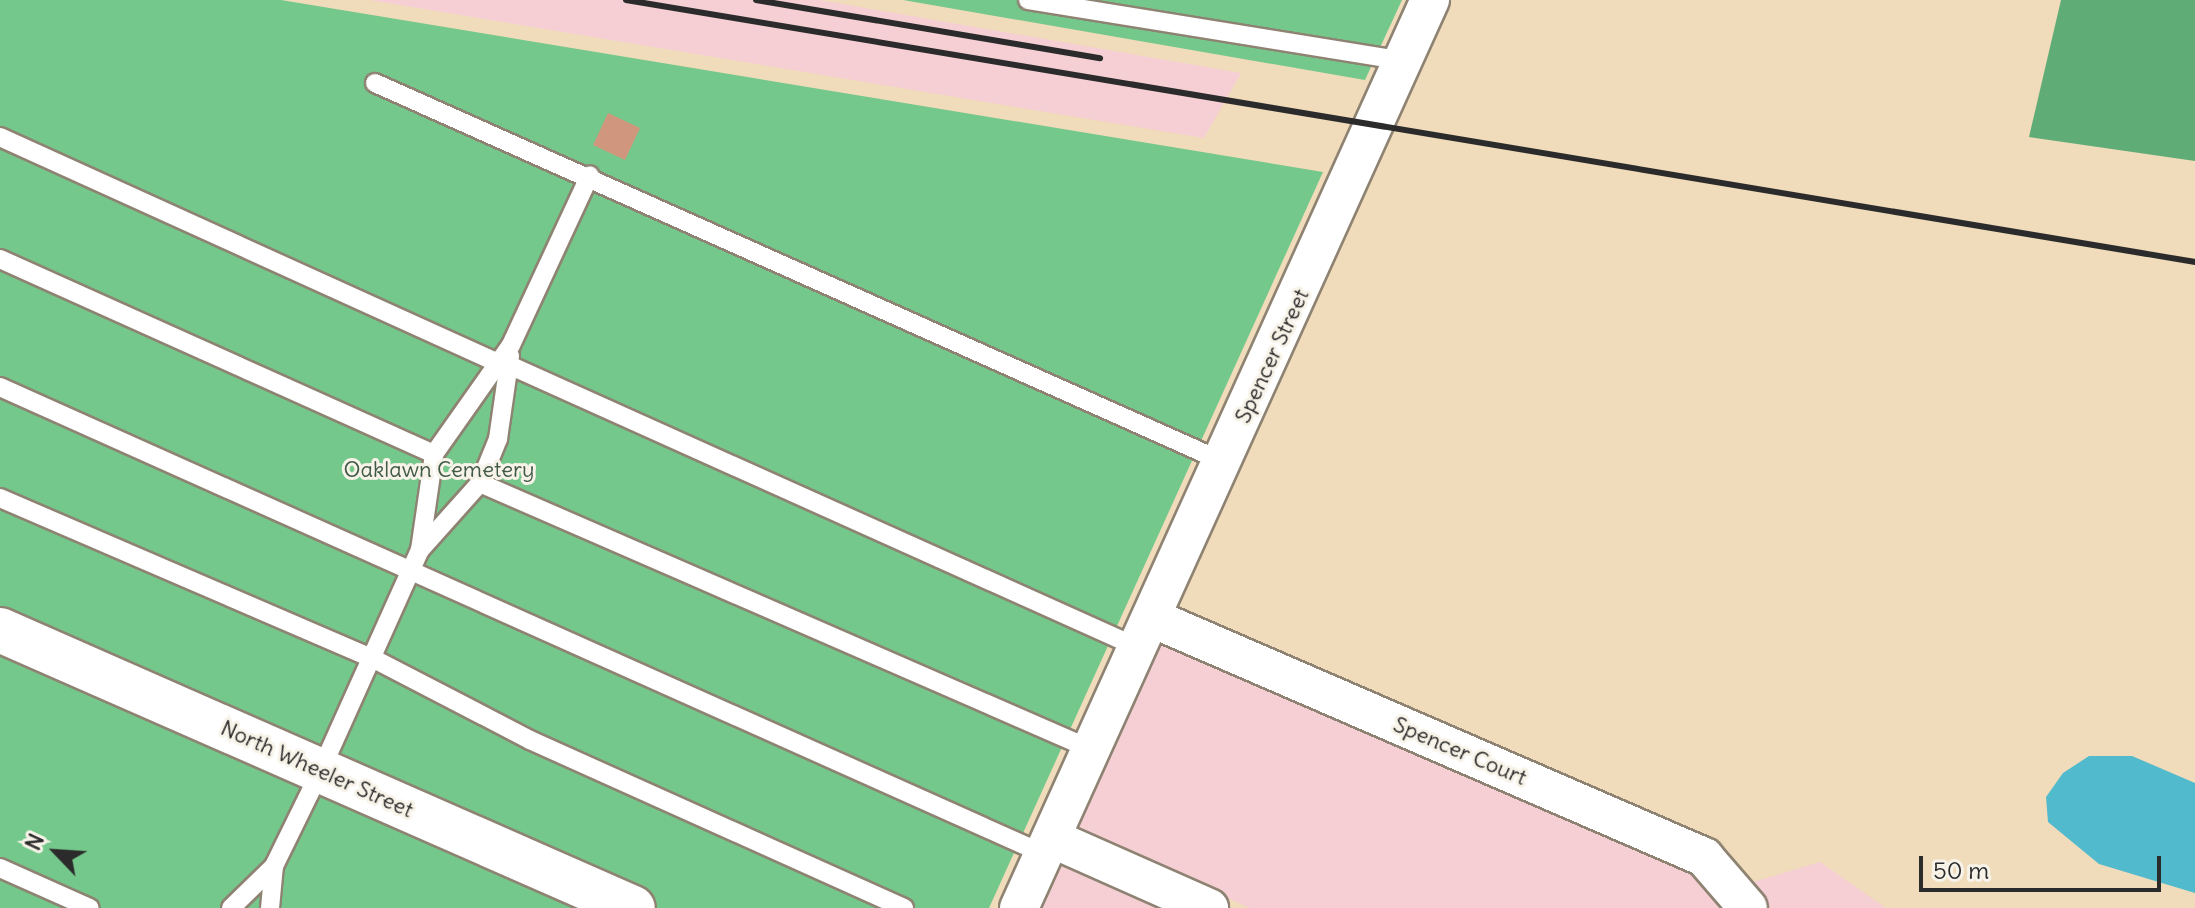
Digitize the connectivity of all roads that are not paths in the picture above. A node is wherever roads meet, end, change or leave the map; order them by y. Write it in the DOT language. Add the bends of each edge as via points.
graph roads {
  1 [pos="1028,0"];
  2 [pos="1430,0"];
  3 [pos="1404,61"];
  4 [pos="375,83"];
  5 [pos="0,137"];
  6 [pos="590,175"];
  7 [pos="0,259"];
  8 [pos="503,364"];
  9 [pos="0,387"];
  10 [pos="434,454"];
  11 [pos="1224,462"];
  12 [pos="480,483"];
  13 [pos="0,498"];
  14 [pos="420,550"];
  15 [pos="410,573"];
  16 [pos="0,630"];
  17 [pos="1146,633"];
  18 [pos="372,658"];
  19 [pos="1093,750"];
  20 [pos="321,770"];
  21 [pos="1048,846"];
  22 [pos="274,866"];
  23 [pos="0,868"];
  24 [pos="90,908"];
  25 [pos="231,908"];
  26 [pos="270,908"];
  27 [pos="633,908"];
  28 [pos="904,908"];
  29 [pos="1019,908"];
  30 [pos="1209,908"];
  31 [pos="1748,908"];
  1 -- 3 [label="lane"];
  2 -- 3 [label="street, Spencer Street"];
  3 -- 11 [label="street, Spencer Street"];
  4 -- 6 [label="lane"];
  5 -- 8 [label="lane"];
  6 -- 8 [label="lane"];
  6 -- 11 [label="lane"];
  7 -- 10 [label="lane"];
  8 -- 10 [label="lane"];
  8 -- 12 [label="lane" via="498,439"];
  8 -- 17 [label="lane"];
  9 -- 15 [label="lane"];
  10 -- 14 [label="lane"];
  11 -- 17 [label="street, Spencer Street"];
  12 -- 14 [label="lane"];
  12 -- 19 [label="lane"];
  13 -- 18 [label="lane"];
  14 -- 15 [label="lane"];
  15 -- 18 [label="lane"];
  15 -- 21 [label="lane"];
  16 -- 20 [label="main road, North Wheeler Street"];
  17 -- 19 [label="street, Spencer Street"];
  17 -- 31 [label="street, Spencer Court" via="1704,857"];
  18 -- 20 [label="lane"];
  18 -- 28 [label="lane" via="530,740"];
  19 -- 21 [label="street, Spencer Street"];
  20 -- 22 [label="lane"];
  20 -- 27 [label="main road, North Wheeler Street"];
  21 -- 29 [label="street, Spencer Street"];
  21 -- 30 [label="street"];
  22 -- 25 [label="lane"];
  22 -- 26 [label="lane"];
  23 -- 24 [label="lane"];
}
